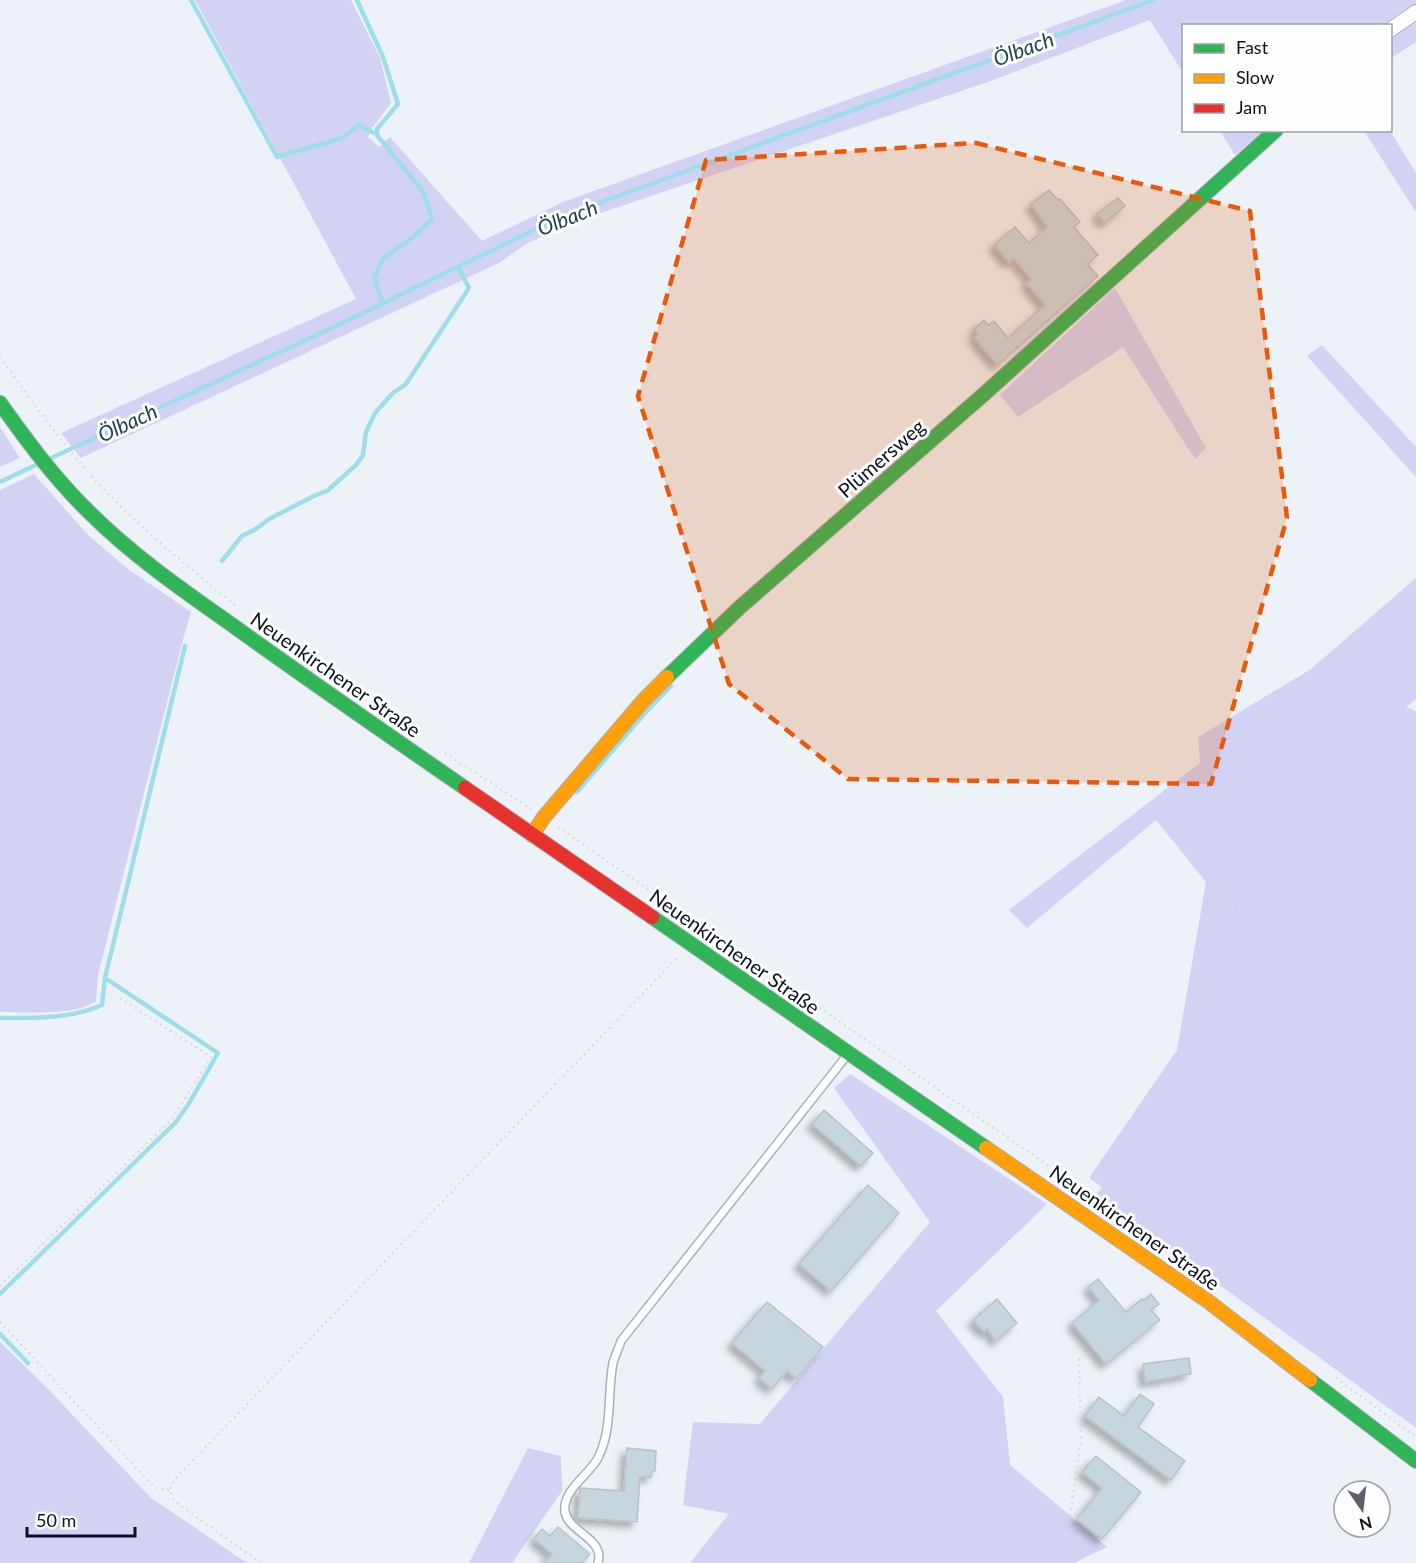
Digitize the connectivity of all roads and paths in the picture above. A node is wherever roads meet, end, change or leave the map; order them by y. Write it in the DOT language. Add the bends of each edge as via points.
graph roads {
  1 [pos="1416,12"];
  2 [pos="1392,29"];
  3 [pos="1274,132"];
  4 [pos="0,357"];
  5 [pos="0,403"];
  6 [pos="243,613"];
  7 [pos="1416,649"];
  8 [pos="445,753"];
  9 [pos="544,817"];
  10 [pos="532,835"];
  11 [pos="704,926"];
  12 [pos="690,944"];
  13 [pos="120,998"];
  14 [pos="1305,1047"];
  15 [pos="848,1054"];
  16 [pos="1416,1059"];
  17 [pos="1393,1067"];
  18 [pos="1416,1085"];
  19 [pos="1094,1221"];
  20 [pos="0,1286"];
  21 [pos="0,1322"];
  22 [pos="1079,1355"];
  23 [pos="1416,1461"];
  24 [pos="170,1491"];
  25 [pos="261,1563"];
  26 [pos="598,1563"];
  27 [pos="1067,1563"];
  1 -- 2 [label="street"];
  3 -- 9 [label="main road, Plümersweg" via="983,395 739,608 643,701"];
  4 -- 6 [label="path" via="54,431 119,505"];
  5 -- 10 [label="main road, Neuenkirchener Straße" via="59,480 137,555"];
  7 -- 19 [label="path" via="1389,667 1299,764 1249,832 1226,977 1194,1090 1166,1145"];
  8 -- 9 [label="path"];
  9 -- 10 [label="main road, Plümersweg"];
  9 -- 11 [label="path"];
  10 -- 12 [label="main road, Neuenkirchener Straße"];
  12 -- 15 [label="main road, Neuenkirchener Straße"];
  12 -- 24 [label="path" via="175,1479"];
  13 -- 20 [label="path" via="211,1057 173,1118"];
  14 -- 17 [label="path" via="1339,1041"];
  15 -- 19 [label="main road, Neuenkirchener Straße"];
  15 -- 26 [label="lane" via="621,1341 613,1362 609,1421 598,1458 567,1496 565,1511 570,1522 595,1545"];
  16 -- 17 [label="path"];
  17 -- 18 [label="path"];
  19 -- 23 [label="main road, Neuenkirchener Straße" via="1209,1302"];
  21 -- 24 [label="path" via="155,1488"];
  22 -- 27 [label="path" via="1081,1440 1066,1541"];
  24 -- 25 [label="path" via="174,1501"];
}
